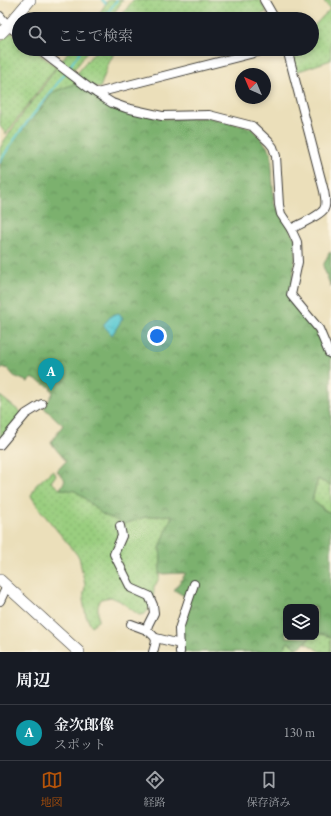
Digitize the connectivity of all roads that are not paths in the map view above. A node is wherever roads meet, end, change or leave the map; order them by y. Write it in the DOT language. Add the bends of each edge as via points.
graph roads {
  1 [pos="30,0"];
  2 [pos="264,0"];
  3 [pos="20,12"];
  4 [pos="270,12"];
  5 [pos="0,16"];
  6 [pos="12,21"];
  7 [pos="4,30"];
  8 [pos="47,56"];
  9 [pos="242,56"];
  10 [pos="289,56"];
  11 [pos="97,93"];
  12 [pos="328,190"];
  13 [pos="291,229"];
  14 [pos="331,354"];
  15 [pos="42,404"];
  16 [pos="0,445"];
  17 [pos="120,526"];
  18 [pos="3,583"];
  19 [pos="194,584"];
  20 [pos="0,601"];
  21 [pos="131,624"];
  22 [pos="147,630"];
  23 [pos="156,638"];
  24 [pos="180,648"];
  25 [pos="79,652"];
  26 [pos="152,652"];
  1 -- 3 [label="main road"];
  2 -- 4 [label="street"];
  5 -- 7 [label="street"];
  6 -- 7 [label="main road"];
  8 -- 11 [label="street"];
  9 -- 11 [label="street"];
  10 -- 12 [label="street"];
  11 -- 13 [label="street" via="112,103 141,112 162,116 209,115 252,126 273,147 276,156 279,205 281,214"];
  12 -- 13 [label="street" via="321,213"];
  13 -- 14 [label="street" via="297,242 298,262 291,295 319,328"];
  15 -- 16 [label="street" via="26,414"];
  17 -- 22 [label="street" via="122,536 114,554 131,588 149,596 153,605 154,613"];
  18 -- 20 [label="street"];
  18 -- 25 [label="main road"];
  19 -- 24 [label="street" via="179,629"];
  21 -- 22 [label="street"];
  22 -- 23 [label="street"];
  23 -- 24 [label="street"];
  23 -- 26 [label="street"];
}
